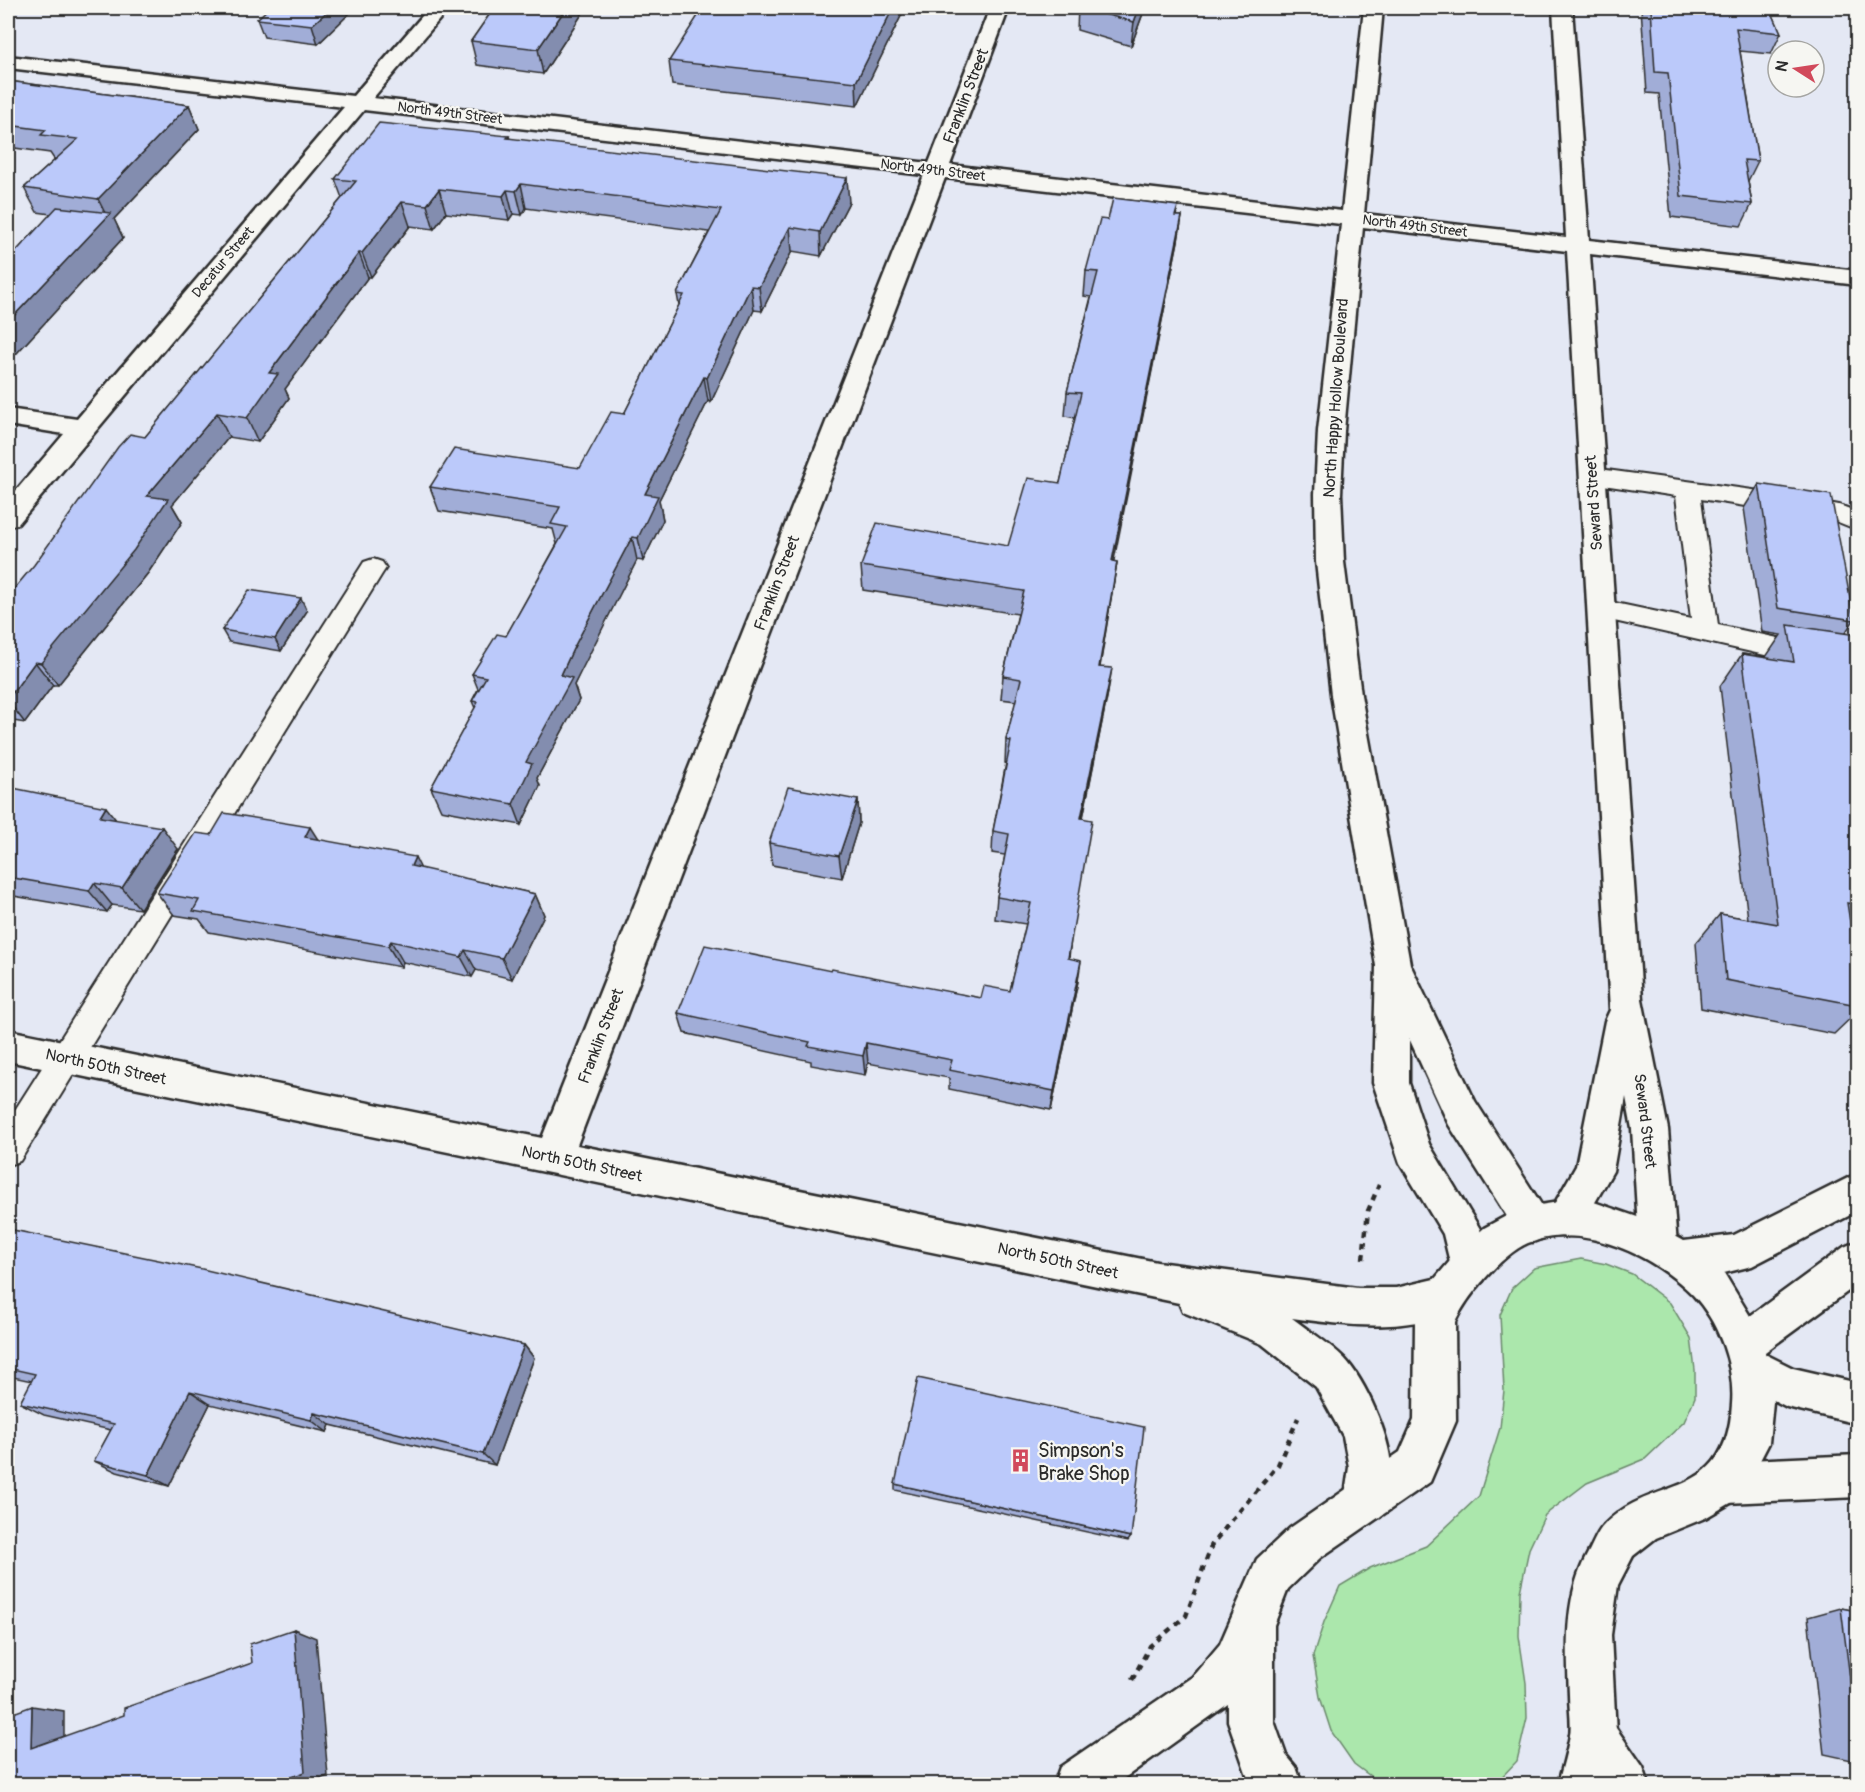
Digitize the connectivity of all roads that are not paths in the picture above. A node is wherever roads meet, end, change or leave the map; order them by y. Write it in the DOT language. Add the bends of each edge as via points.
graph roads {
  1 [pos="439,8"];
  2 [pos="1000,8"];
  3 [pos="1374,8"];
  4 [pos="1563,8"];
  5 [pos="8,62"];
  6 [pos="358,103"];
  7 [pos="937,170"];
  8 [pos="1351,219"];
  9 [pos="1578,245"];
  10 [pos="1857,278"];
  11 [pos="8,417"];
  12 [pos="82,428"];
  13 [pos="1592,476"];
  14 [pos="1687,489"];
  15 [pos="8,517"];
  16 [pos="1857,522"];
  17 [pos="373,568"];
  18 [pos="1601,609"];
  19 [pos="1706,631"];
  20 [pos="1857,659"];
  21 [pos="1394,966"];
  22 [pos="1625,999"];
  23 [pos="8,1046"];
  24 [pos="64,1058"];
  25 [pos="8,1150"];
  26 [pos="553,1158"];
  27 [pos="1857,1191"];
  28 [pos="1549,1221"];
  29 [pos="1669,1253"];
  30 [pos="1857,1260"];
  31 [pos="1157,1281"];
  32 [pos="1458,1281"];
  33 [pos="1745,1355"];
  34 [pos="1857,1404"];
  35 [pos="1857,1476"];
  36 [pos="1726,1482"];
  37 [pos="1365,1502"];
  38 [pos="1252,1625"];
  39 [pos="1593,1734"];
  40 [pos="1077,1785"];
  41 [pos="1279,1785"];
  42 [pos="1581,1785"];
  43 [pos="1626,1785"];
  1 -- 6 [label="street, Decatur Street"];
  2 -- 7 [label="street, Franklin Street"];
  3 -- 8 [label="street, North Happy Hollow Boulevard"];
  4 -- 9 [label="street, Seward Street"];
  5 -- 6 [label="street, North 49th Street"];
  6 -- 7 [label="street, North 49th Street"];
  6 -- 12 [label="street, Decatur Street"];
  7 -- 8 [label="street, North 49th Street"];
  7 -- 26 [label="street, Franklin Street"];
  8 -- 9 [label="street, North 49th Street"];
  8 -- 21 [label="street, North Happy Hollow Boulevard" via="1331,431 1330,562 1346,695"];
  9 -- 10 [label="street, North 49th Street"];
  9 -- 13 [label="street, Seward Street"];
  11 -- 12 [label="street"];
  12 -- 15 [label="street, Decatur Street"];
  13 -- 14 [label="lane"];
  13 -- 18 [label="street, Seward Street"];
  14 -- 16 [label="lane" via="1839,513"];
  14 -- 19 [label="lane"];
  17 -- 24 [label="lane"];
  18 -- 19 [label="lane"];
  18 -- 22 [label="street, Seward Street"];
  19 -- 20 [label="lane" via="1792,651"];
  21 -- 28 [label="street, North Happy Hollow Boulevard" via="1462,1113"];
  21 -- 32 [label="street, North Happy Hollow Boulevard" via="1391,1083 1413,1151 1461,1229"];
  22 -- 28 [label="street, Seward Street" via="1594,1171"];
  22 -- 29 [label="street, Seward Street"];
  23 -- 24 [label="street, North 50th Street"];
  24 -- 25 [label="lane"];
  24 -- 26 [label="street, North 50th Street"];
  26 -- 31 [label="street, North 50th Street"];
  27 -- 29 [label="street" via="1738,1253"];
  28 -- 29 [label="street" via="1594,1220"];
  28 -- 32 [label="street" via="1521,1226 1498,1241"];
  29 -- 33 [label="street" via="1708,1283 1731,1317"];
  30 -- 33 [label="street" via="1785,1316"];
  31 -- 32 [label="street, North 50th Street" via="1358,1306 1396,1307"];
  31 -- 37 [label="street, North 50th Street" via="1276,1330 1330,1373 1351,1404 1364,1435 1370,1467"];
  32 -- 37 [label="street" via="1436,1321 1435,1421 1415,1467"];
  33 -- 34 [label="street" via="1787,1387"];
  33 -- 36 [label="street" via="1753,1402 1748,1443"];
  35 -- 36 [label="street"];
  36 -- 39 [label="street" via="1690,1503 1641,1523 1618,1541 1597,1580 1589,1635"];
  37 -- 38 [label="street" via="1305,1543 1272,1574"];
  38 -- 40 [label="street" via="1236,1660 1208,1693"];
  38 -- 41 [label="street" via="1251,1721 1267,1769"];
  39 -- 42 [label="street"];
  39 -- 43 [label="street"];
}
